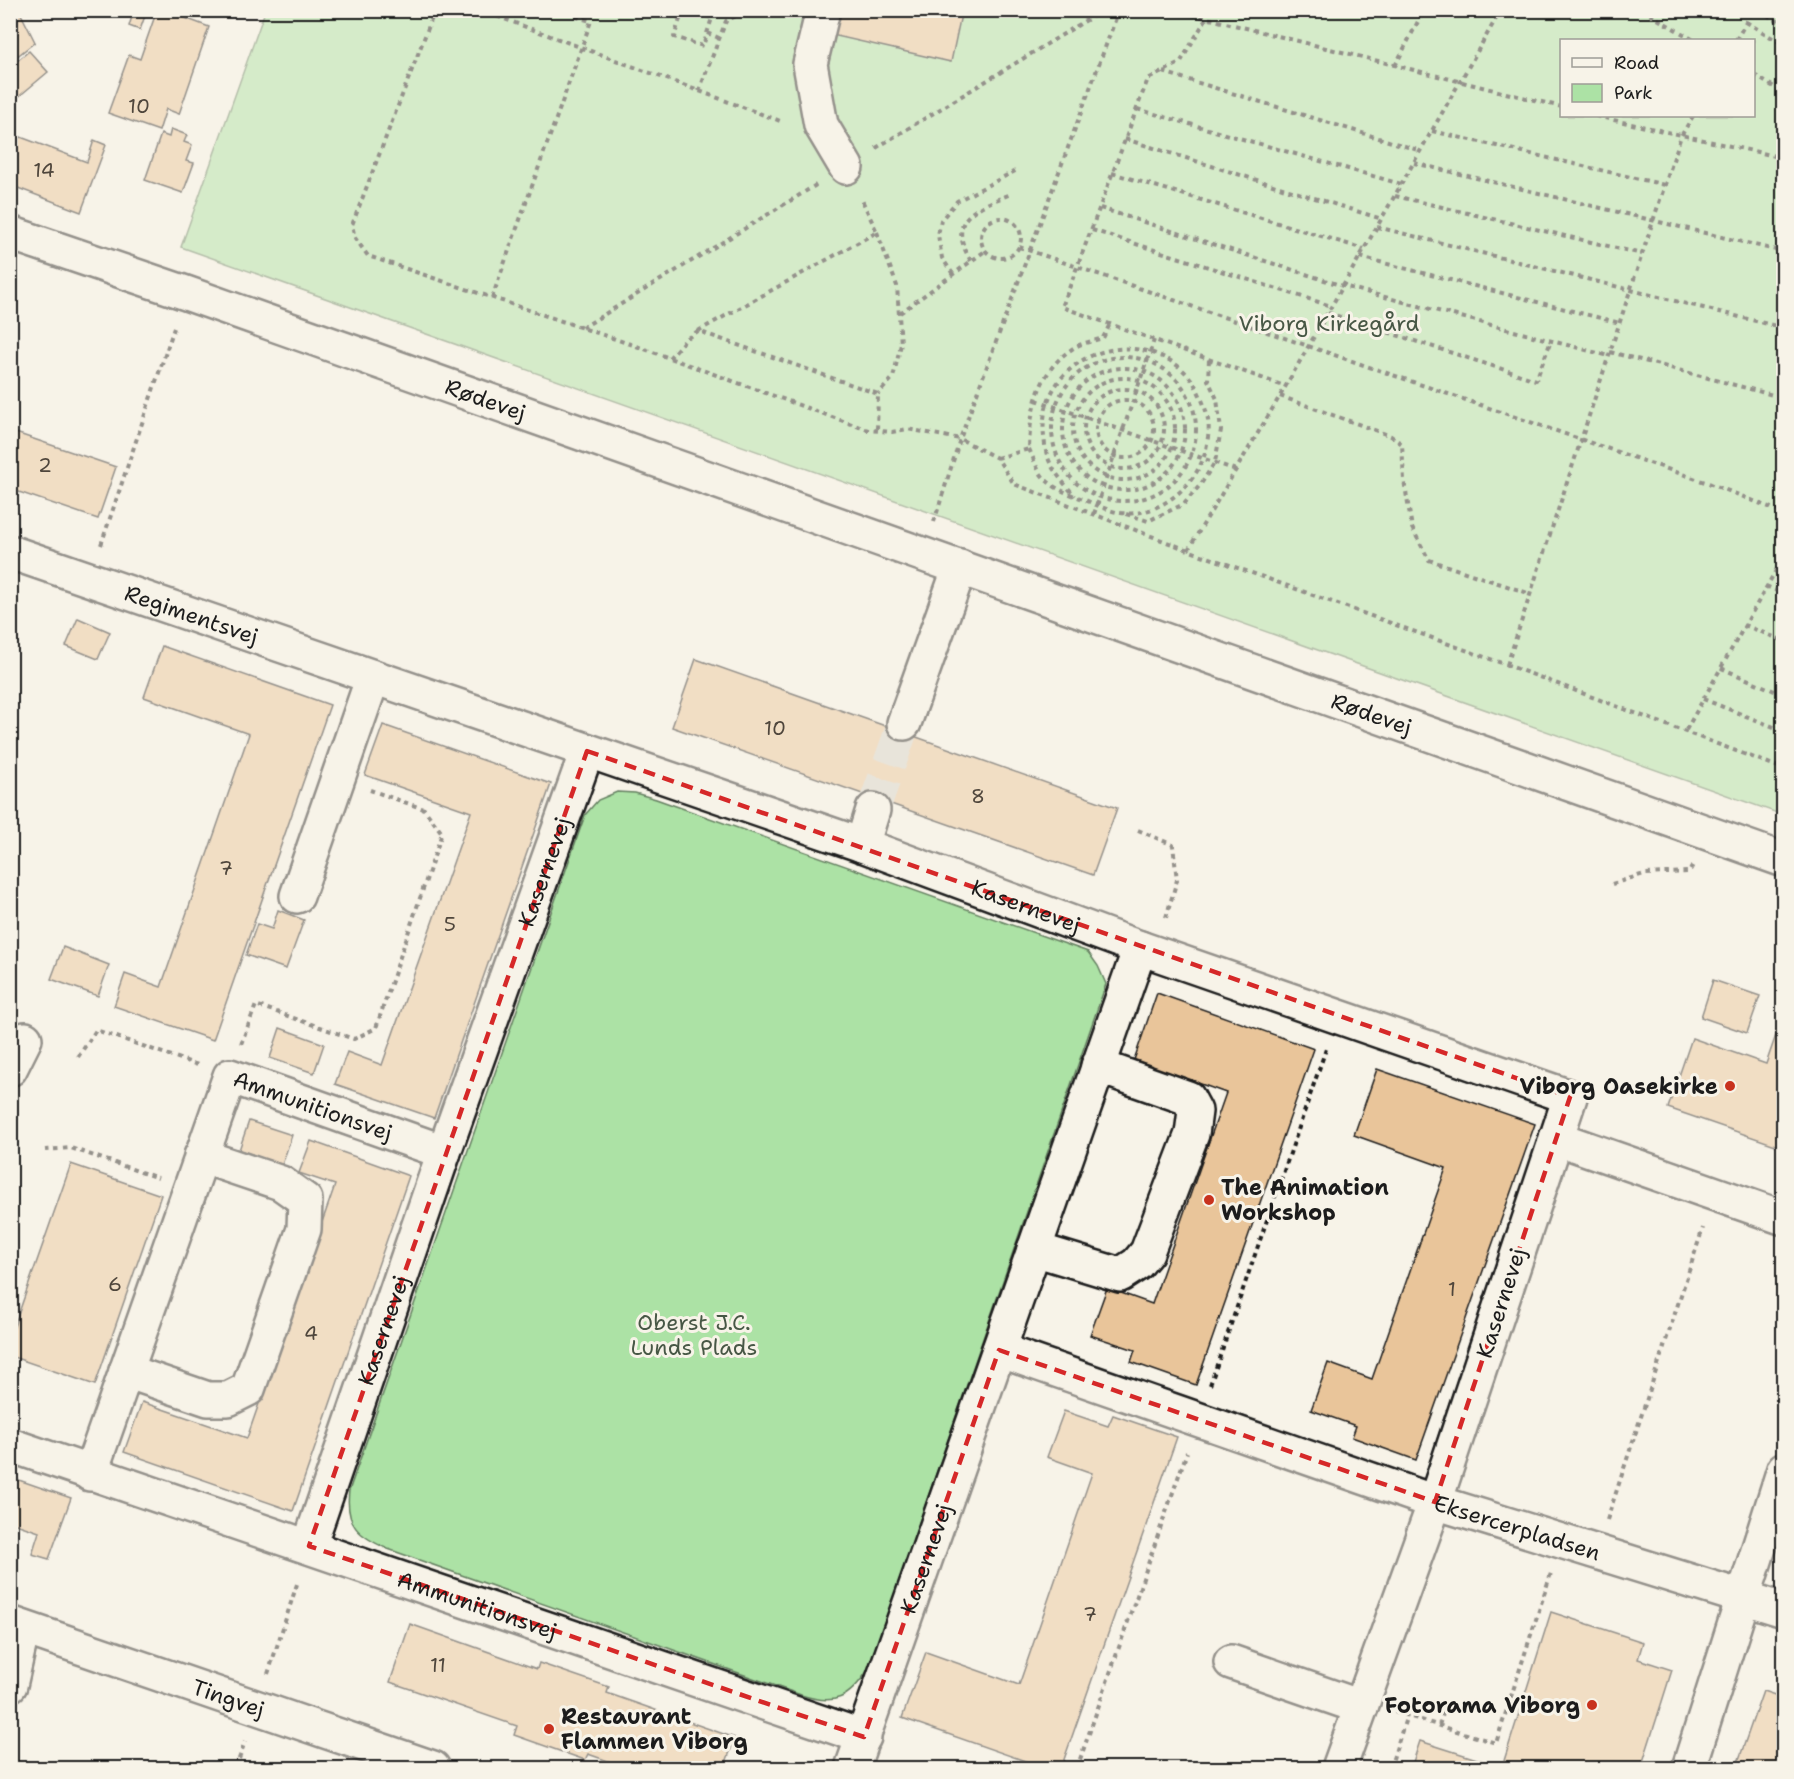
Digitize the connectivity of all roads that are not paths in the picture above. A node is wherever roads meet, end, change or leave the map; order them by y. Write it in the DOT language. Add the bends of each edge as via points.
graph roads {
  1 [pos="823,10"];
  2 [pos="846,167"];
  3 [pos="10,233"];
  4 [pos="10,552"];
  5 [pos="960,567"];
  6 [pos="373,677"];
  7 [pos="904,723"];
  8 [pos="587,751"];
  9 [pos="873,810"];
  10 [pos="862,845"];
  11 [pos="1784,860"];
  12 [pos="297,896"];
  13 [pos="1147,950"];
  14 [pos="25,1039"];
  15 [pos="1098,1066"];
  16 [pos="10,1069"];
  17 [pos="1556,1138"];
  18 [pos="444,1152"];
  19 [pos="201,1156"];
  20 [pos="1784,1218"];
  21 [pos="1034,1249"];
  22 [pos="999,1350"];
  23 [pos="126,1371"];
  24 [pos="10,1445"];
  25 [pos="1784,1469"];
  26 [pos="90,1474"];
  27 [pos="1435,1502"];
  28 [pos="309,1546"];
  29 [pos="1744,1597"];
  30 [pos="1784,1610"];
  31 [pos="17,1626"];
  32 [pos="1231,1662"];
  33 [pos="10,1685"];
  34 [pos="1362,1704"];
  35 [pos="864,1737"];
  36 [pos="433,1768"];
  37 [pos="852,1768"];
  38 [pos="1339,1768"];
  39 [pos="1689,1768"];
  1 -- 2 [label="street" via="810,64 821,125"];
  3 -- 5 [label="street, Rødevej"];
  4 -- 6 [label="street, Regimentsvej"];
  5 -- 7 [label="street"];
  5 -- 11 [label="street, Rødevej"];
  6 -- 8 [label="street, Regimentsvej"];
  6 -- 12 [label="street"];
  8 -- 10 [label="street, Kasernevej"];
  8 -- 18 [label="street, Kasernevej"];
  9 -- 10 [label="street"];
  10 -- 13 [label="street, Kasernevej"];
  13 -- 15 [label="street, Kasernevej"];
  13 -- 17 [label="street, Kasernevej" via="1570,1097"];
  14 -- 16 [label="street"];
  15 -- 21 [label="street, Kasernevej"];
  15 -- 21 [label="street" via="1188,1098 1195,1110 1192,1134 1147,1252 1137,1264 1120,1275"];
  17 -- 20 [label="street"];
  17 -- 27 [label="street, Kasernevej"];
  18 -- 19 [label="street, Ammunitionsvej" via="230,1076"];
  18 -- 28 [label="street, Kasernevej"];
  19 -- 23 [label="street, Ammunitionsvej"];
  19 -- 23 [label="street" via="281,1183 305,1200 304,1229 248,1389 228,1399 208,1399"];
  21 -- 22 [label="street, Kasernevej"];
  22 -- 27 [label="street"];
  22 -- 35 [label="street, Kasernevej"];
  23 -- 26 [label="street, Ammunitionsvej"];
  24 -- 26 [label="street, Ammunitionsvej"];
  25 -- 29 [label="street"];
  26 -- 28 [label="street, Ammunitionsvej"];
  27 -- 29 [label="street, Eksercerpladsen"];
  27 -- 34 [label="street, Eksercerpladsen"];
  28 -- 35 [label="street, Ammunitionsvej"];
  29 -- 30 [label="street, Eksercerpladsen"];
  29 -- 39 [label="street"];
  31 -- 33 [label="street, Tingvej"];
  31 -- 36 [label="street, Tingvej"];
  32 -- 34 [label="street"];
  34 -- 38 [label="street, Eksercerpladsen"];
  35 -- 37 [label="street, Kasernevej"];
}
